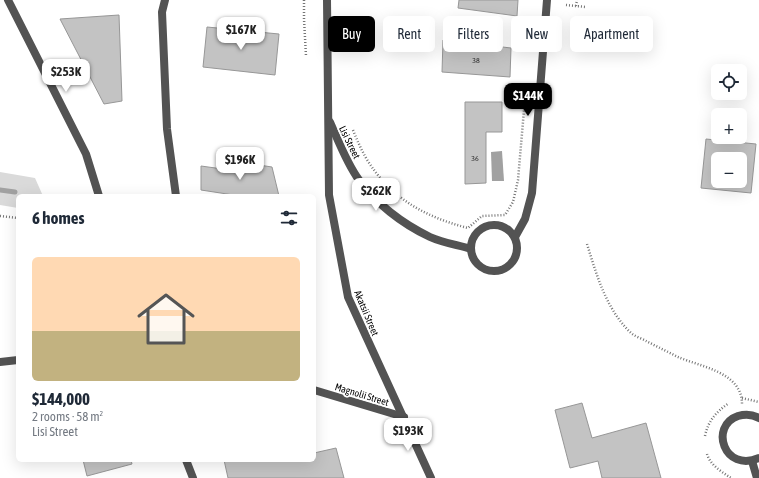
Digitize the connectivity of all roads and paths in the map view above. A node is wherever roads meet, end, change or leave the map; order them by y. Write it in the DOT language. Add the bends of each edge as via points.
graph roads {
  1 [pos="8,0"];
  2 [pos="165,0"];
  3 [pos="304,0"];
  4 [pos="327,0"];
  5 [pos="547,0"];
  6 [pos="577,0"];
  7 [pos="566,5"];
  8 [pos="576,6"];
  9 [pos="586,7"];
  10 [pos="306,56"];
  11 [pos="524,110"];
  12 [pos="328,120"];
  13 [pos="353,130"];
  14 [pos="97,194"];
  15 [pos="176,194"];
  16 [pos="0,216"];
  17 [pos="16,218"];
  18 [pos="515,237"];
  19 [pos="587,244"];
  20 [pos="471,249"];
  21 [pos="16,360"];
  22 [pos="0,362"];
  23 [pos="316,391"];
  24 [pos="742,398"];
  25 [pos="759,402"];
  26 [pos="729,403"];
  27 [pos="742,415"];
  28 [pos="404,417"];
  29 [pos="759,418"];
  30 [pos="705,436"];
  31 [pos="707,454"];
  32 [pos="755,459"];
  33 [pos="187,462"];
  34 [pos="193,478"];
  35 [pos="431,478"];
  36 [pos="731,478"];
  37 [pos="757,478"];
  1 -- 14 [label="street" via="86,154"];
  2 -- 15 [label="street" via="162,12 167,129"];
  3 -- 10 [label="path"];
  4 -- 12 [label="street, Lisi Street"];
  5 -- 18 [label="street" via="532,193 525,219"];
  6 -- 8 [label="path"];
  7 -- 8 [label="path"];
  8 -- 9 [label="path"];
  11 -- 13 [label="path" via="518,180 513,202 505,215 482,216 468,228 433,218 394,192 366,158"];
  12 -- 20 [label="street, Lisi Street" via="358,179 390,212 431,238"];
  12 -- 28 [label="street, Akatsii Street" via="329,195 348,297"];
  16 -- 17 [label="path"];
  18 -- 20 [label="street" via="506,228 488,226 478,232"];
  18 -- 20 [label="street" via="515,259 504,269 497,271 482,268 473,257"];
  19 -- 24 [label="path" via="610,306 632,334 726,376 738,388"];
  21 -- 22 [label="street"];
  23 -- 28 [label="street, Magnolii Street"];
  24 -- 25 [label="path"];
  24 -- 27 [label="path"];
  26 -- 30 [label="path" via="712,418"];
  27 -- 29 [label="street" via="750,414"];
  27 -- 32 [label="street" via="735,417 725,428 723,443 726,450 737,459"];
  28 -- 35 [label="street, Akatsii Street"];
  31 -- 36 [label="path" via="715,466"];
  32 -- 37 [label="street"];
  33 -- 34 [label="street"];
}
